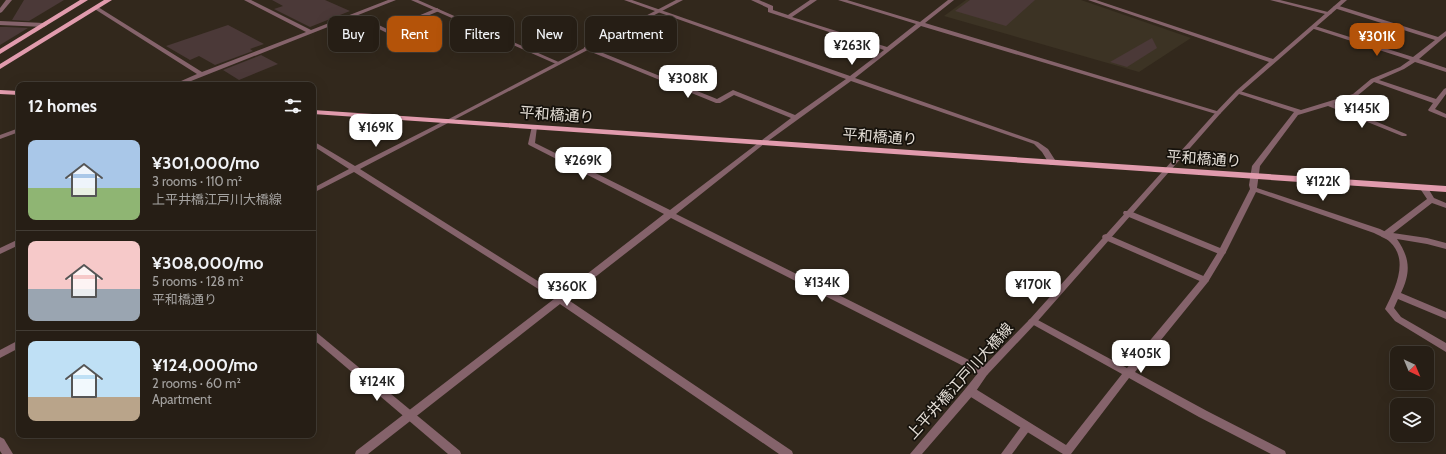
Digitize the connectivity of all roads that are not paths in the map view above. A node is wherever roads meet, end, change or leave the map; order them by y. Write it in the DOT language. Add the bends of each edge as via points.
graph roads {
  1 [pos="9,0"];
  2 [pos="85,0"];
  3 [pos="98,0"];
  4 [pos="109,0"];
  5 [pos="248,0"];
  6 [pos="393,0"];
  7 [pos="414,0"];
  8 [pos="627,0"];
  9 [pos="680,0"];
  10 [pos="754,0"];
  11 [pos="814,0"];
  12 [pos="841,0"];
  13 [pos="950,0"];
  14 [pos="1091,0"];
  15 [pos="1273,0"];
  16 [pos="1344,0"];
  17 [pos="1336,7"];
  18 [pos="96,8"];
  19 [pos="437,10"];
  20 [pos="0,11"];
  21 [pos="659,11"];
  22 [pos="1328,13"];
  23 [pos="354,15"];
  24 [pos="649,16"];
  25 [pos="788,17"];
  26 [pos="0,23"];
  27 [pos="920,23"];
  28 [pos="44,25"];
  29 [pos="1313,26"];
  30 [pos="312,32"];
  31 [pos="1446,34"];
  32 [pos="1439,39"];
  33 [pos="585,49"];
  34 [pos="887,50"];
  35 [pos="0,52"];
  36 [pos="596,52"];
  37 [pos="0,60"];
  38 [pos="1414,60"];
  39 [pos="1273,61"];
  40 [pos="558,63"];
  41 [pos="0,67"];
  42 [pos="1446,70"];
  43 [pos="201,74"];
  44 [pos="851,78"];
  45 [pos="1373,80"];
  46 [pos="182,82"];
  47 [pos="1446,90"];
  48 [pos="0,92"];
  49 [pos="1238,92"];
  50 [pos="16,93"];
  51 [pos="1437,102"];
  52 [pos="1329,104"];
  53 [pos="316,112"];
  54 [pos="1218,112"];
  55 [pos="1300,112"];
  56 [pos="1446,116"];
  57 [pos="796,118"];
  58 [pos="448,121"];
  59 [pos="534,127"];
  60 [pos="16,131"];
  61 [pos="1404,135"];
  62 [pos="0,137"];
  63 [pos="762,143"];
  64 [pos="316,145"];
  65 [pos="1053,163"];
  66 [pos="355,169"];
  67 [pos="1166,170"];
  68 [pos="1254,176"];
  69 [pos="1423,187"];
  70 [pos="316,189"];
  71 [pos="1254,189"];
  72 [pos="1446,189"];
  73 [pos="1430,200"];
  74 [pos="1446,206"];
  75 [pos="1127,213"];
  76 [pos="670,215"];
  77 [pos="1385,235"];
  78 [pos="1106,236"];
  79 [pos="16,243"];
  80 [pos="1446,246"];
  81 [pos="0,251"];
  82 [pos="1222,252"];
  83 [pos="1205,280"];
  84 [pos="1396,294"];
  85 [pos="560,299"];
  86 [pos="1446,316"];
  87 [pos="1034,321"];
  88 [pos="316,337"];
  89 [pos="16,346"];
  90 [pos="1446,348"];
  91 [pos="0,354"];
  92 [pos="984,372"];
  93 [pos="1128,372"];
  94 [pos="970,391"];
  95 [pos="410,415"];
  96 [pos="1027,427"];
  97 [pos="0,442"];
  98 [pos="8,454"];
  99 [pos="360,454"];
  100 [pos="456,454"];
  101 [pos="788,454"];
  102 [pos="915,454"];
  103 [pos="1006,454"];
  104 [pos="1281,454"];
  1 -- 20 [label="street"];
  2 -- 28 [label="main road"];
  3 -- 37 [label="main road"];
  4 -- 18 [label="main road"];
  5 -- 30 [label="street"];
  6 -- 23 [label="street"];
  7 -- 19 [label="street"];
  8 -- 21 [label="street"];
  9 -- 21 [label="street"];
  10 -- 25 [label="street" via="771,8 770,11"];
  11 -- 25 [label="street"];
  12 -- 27 [label="street"];
  13 -- 27 [label="street"];
  14 -- 39 [label="street"];
  15 -- 22 [label="street"];
  16 -- 17 [label="street, 上平井橋江戸川大橋線"];
  17 -- 22 [label="street, 上平井橋江戸川大橋線"];
  17 -- 32 [label="street"];
  18 -- 41 [label="main road"];
  18 -- 43 [label="street"];
  19 -- 23 [label="street" via="387,31"];
  19 -- 40 [label="street"];
  21 -- 24 [label="street"];
  21 -- 44 [label="street"];
  22 -- 29 [label="street, 上平井橋江戸川大橋線"];
  23 -- 30 [label="street"];
  25 -- 34 [label="street"];
  26 -- 28 [label="street"];
  27 -- 34 [label="street"];
  27 -- 54 [label="street"];
  28 -- 35 [label="main road"];
  29 -- 38 [label="street"];
  29 -- 39 [label="street, 上平井橋江戸川大橋線"];
  30 -- 43 [label="street"];
  31 -- 32 [label="street"];
  32 -- 38 [label="street"];
  33 -- 40 [label="street"];
  34 -- 44 [label="street"];
  36 -- 57 [label="street" via="718,102 733,92"];
  38 -- 42 [label="street"];
  38 -- 45 [label="street"];
  39 -- 49 [label="street, 上平井橋江戸川大橋線"];
  40 -- 58 [label="street"];
  43 -- 46 [label="street"];
  44 -- 57 [label="street"];
  44 -- 65 [label="street" via="1036,143"];
  45 -- 51 [label="street"];
  45 -- 52 [label="street" via="1355,94"];
  47 -- 51 [label="street"];
  48 -- 50 [label="main road"];
  49 -- 54 [label="street, 上平井橋江戸川大橋線"];
  49 -- 55 [label="street"];
  51 -- 56 [label="street" via="1431,110"];
  52 -- 55 [label="street"];
  52 -- 61 [label="street"];
  53 -- 58 [label="main road, 平和橋通り"];
  54 -- 67 [label="street, 上平井橋江戸川大橋線"];
  55 -- 68 [label="street" via="1256,166"];
  57 -- 63 [label="street"];
  58 -- 59 [label="main road, 平和橋通り"];
  58 -- 66 [label="street"];
  59 -- 63 [label="main road, 平和橋通り"];
  59 -- 76 [label="street" via="531,144"];
  60 -- 62 [label="street"];
  63 -- 65 [label="main road, 平和橋通り"];
  63 -- 76 [label="street"];
  64 -- 66 [label="street"];
  65 -- 67 [label="main road, 平和橋通り"];
  66 -- 70 [label="street"];
  66 -- 85 [label="street"];
  67 -- 68 [label="main road, 平和橋通り"];
  67 -- 75 [label="street, 上平井橋江戸川大橋線"];
  68 -- 69 [label="main road, 平和橋通り"];
  68 -- 71 [label="street"];
  69 -- 72 [label="main road, 平和橋通り"];
  69 -- 73 [label="street"];
  71 -- 77 [label="street"];
  71 -- 82 [label="street"];
  73 -- 74 [label="street"];
  73 -- 77 [label="street"];
  75 -- 78 [label="street, 上平井橋江戸川大橋線"];
  75 -- 82 [label="street"];
  76 -- 85 [label="street"];
  76 -- 92 [label="street"];
  77 -- 80 [label="street" via="1427,240"];
  77 -- 84 [label="street" via="1393,240 1404,260 1402,282"];
  78 -- 83 [label="street"];
  78 -- 87 [label="street, 上平井橋江戸川大橋線"];
  79 -- 81 [label="street"];
  82 -- 83 [label="street"];
  83 -- 93 [label="street"];
  84 -- 86 [label="street"];
  84 -- 90 [label="street" via="1389,309 1398,319"];
  85 -- 95 [label="street"];
  85 -- 101 [label="street"];
  87 -- 92 [label="street, 上平井橋江戸川大橋線"];
  87 -- 93 [label="street"];
  88 -- 95 [label="street"];
  89 -- 91 [label="street"];
  92 -- 94 [label="street, 上平井橋江戸川大橋線"];
  93 -- 96 [label="street" via="1067,451"];
  93 -- 104 [label="street"];
  94 -- 96 [label="street"];
  94 -- 102 [label="street, 上平井橋江戸川大橋線"];
  95 -- 99 [label="street"];
  95 -- 100 [label="street"];
  96 -- 103 [label="street"];
  97 -- 98 [label="street"];
}
